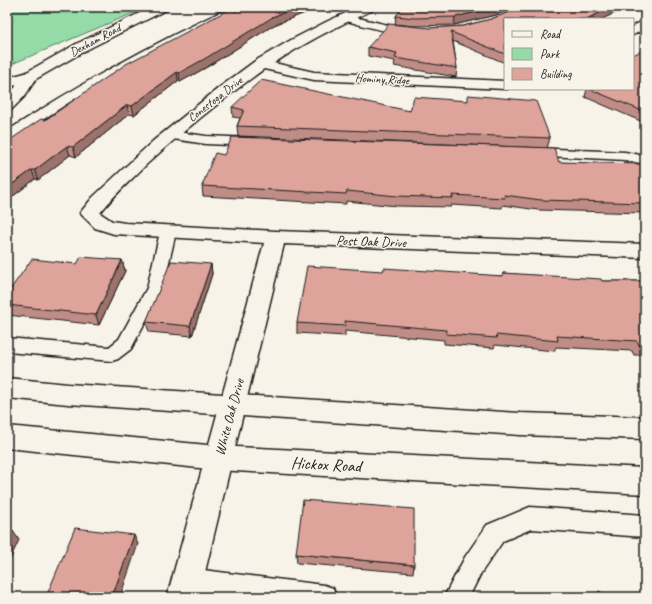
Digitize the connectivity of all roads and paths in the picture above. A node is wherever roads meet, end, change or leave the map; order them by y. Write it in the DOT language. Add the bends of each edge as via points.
graph roads {
  1 [pos="162,7"];
  2 [pos="239,7"];
  3 [pos="369,7"];
  4 [pos="346,18"];
  5 [pos="645,24"];
  6 [pos="634,30"];
  7 [pos="416,31"];
  8 [pos="260,64"];
  9 [pos="30,76"];
  10 [pos="7,83"];
  11 [pos="504,85"];
  12 [pos="7,106"];
  13 [pos="170,135"];
  14 [pos="7,137"];
  15 [pos="269,142"];
  16 [pos="522,152"];
  17 [pos="645,160"];
  18 [pos="98,223"];
  19 [pos="168,232"];
  20 [pos="276,238"];
  21 [pos="645,251"];
  22 [pos="7,345"];
  23 [pos="7,388"];
  24 [pos="232,404"];
  25 [pos="645,428"];
  26 [pos="7,437"];
  27 [pos="218,458"];
  28 [pos="645,481"];
  29 [pos="645,526"];
  30 [pos="185,589"];
  31 [pos="324,597"];
  32 [pos="456,597"];
  1 -- 9 [label="street, Dexham Road" via="83,46"];
  2 -- 14 [label="lane" via="165,42 97,79"];
  3 -- 4 [label="street, Conestoga Drive"];
  4 -- 7 [label="lane" via="392,29"];
  4 -- 8 [label="street, Conestoga Drive"];
  5 -- 6 [label="street"];
  8 -- 11 [label="street, Hominy Ridge" via="314,76"];
  8 -- 13 [label="street, Conestoga Drive"];
  9 -- 10 [label="street, Dexham Road"];
  9 -- 12 [label="street, Dexham Road" via="19,94"];
  13 -- 15 [label="lane" via="206,140"];
  13 -- 18 [label="street, Conestoga Drive" via="90,213"];
  16 -- 17 [label="lane" via="625,156"];
  18 -- 19 [label="street, Post Oak Drive" via="108,228"];
  19 -- 20 [label="street, Post Oak Drive"];
  19 -- 22 [label="lane" via="155,288 125,344 112,354"];
  20 -- 21 [label="street, Post Oak Drive"];
  20 -- 24 [label="street, White Oak Drive"];
  23 -- 24 [label="street"];
  24 -- 25 [label="street" via="520,424"];
  24 -- 27 [label="street, White Oak Drive"];
  26 -- 27 [label="street, Hickox Road"];
  27 -- 28 [label="street, Hickox Road"];
  27 -- 30 [label="street, White Oak Drive"];
  29 -- 32 [label="lane" via="530,518 495,533 473,565"];
  30 -- 31 [label="lane"];
}
